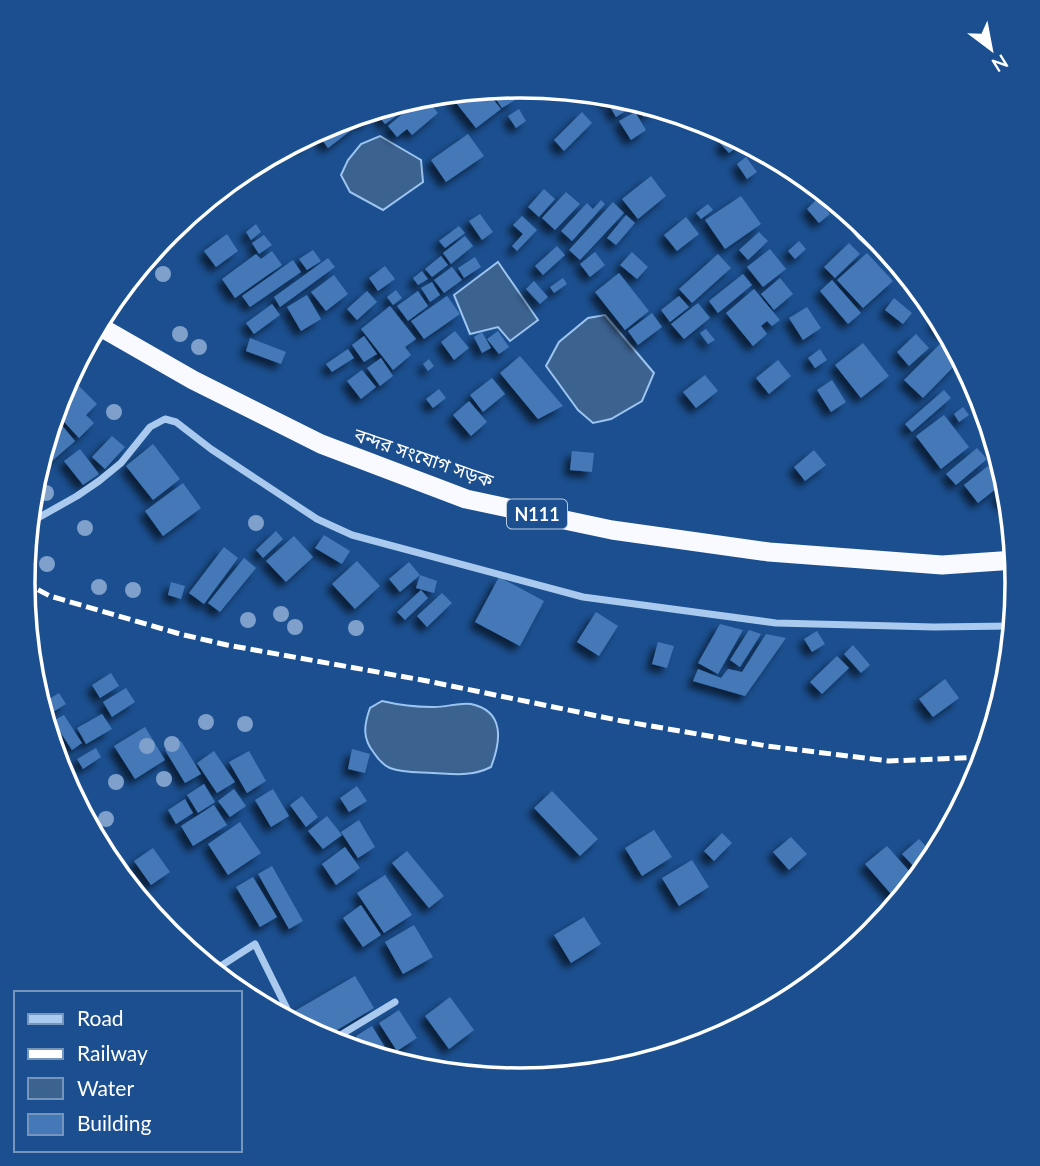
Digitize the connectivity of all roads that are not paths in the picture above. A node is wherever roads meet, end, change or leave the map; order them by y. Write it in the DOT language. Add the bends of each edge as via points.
graph roads {
  1 [pos="106,330"];
  2 [pos="39,517"];
  3 [pos="1004,561"];
  4 [pos="1003,626"];
  5 [pos="222,965"];
  6 [pos="395,1002"];
  7 [pos="287,1008"];
  8 [pos="342,1034"];
  1 -- 3 [label="highway, বন্দর সংযোগ সড়ক / N111" via="321,444 466,499 611,530 769,552 942,565"];
  2 -- 4 [label="street" via="99,481 121,463 150,426 165,419 340,530 583,597 776,623"];
  5 -- 7 [label="street" via="255,944"];
  6 -- 8 [label="street"];
}
